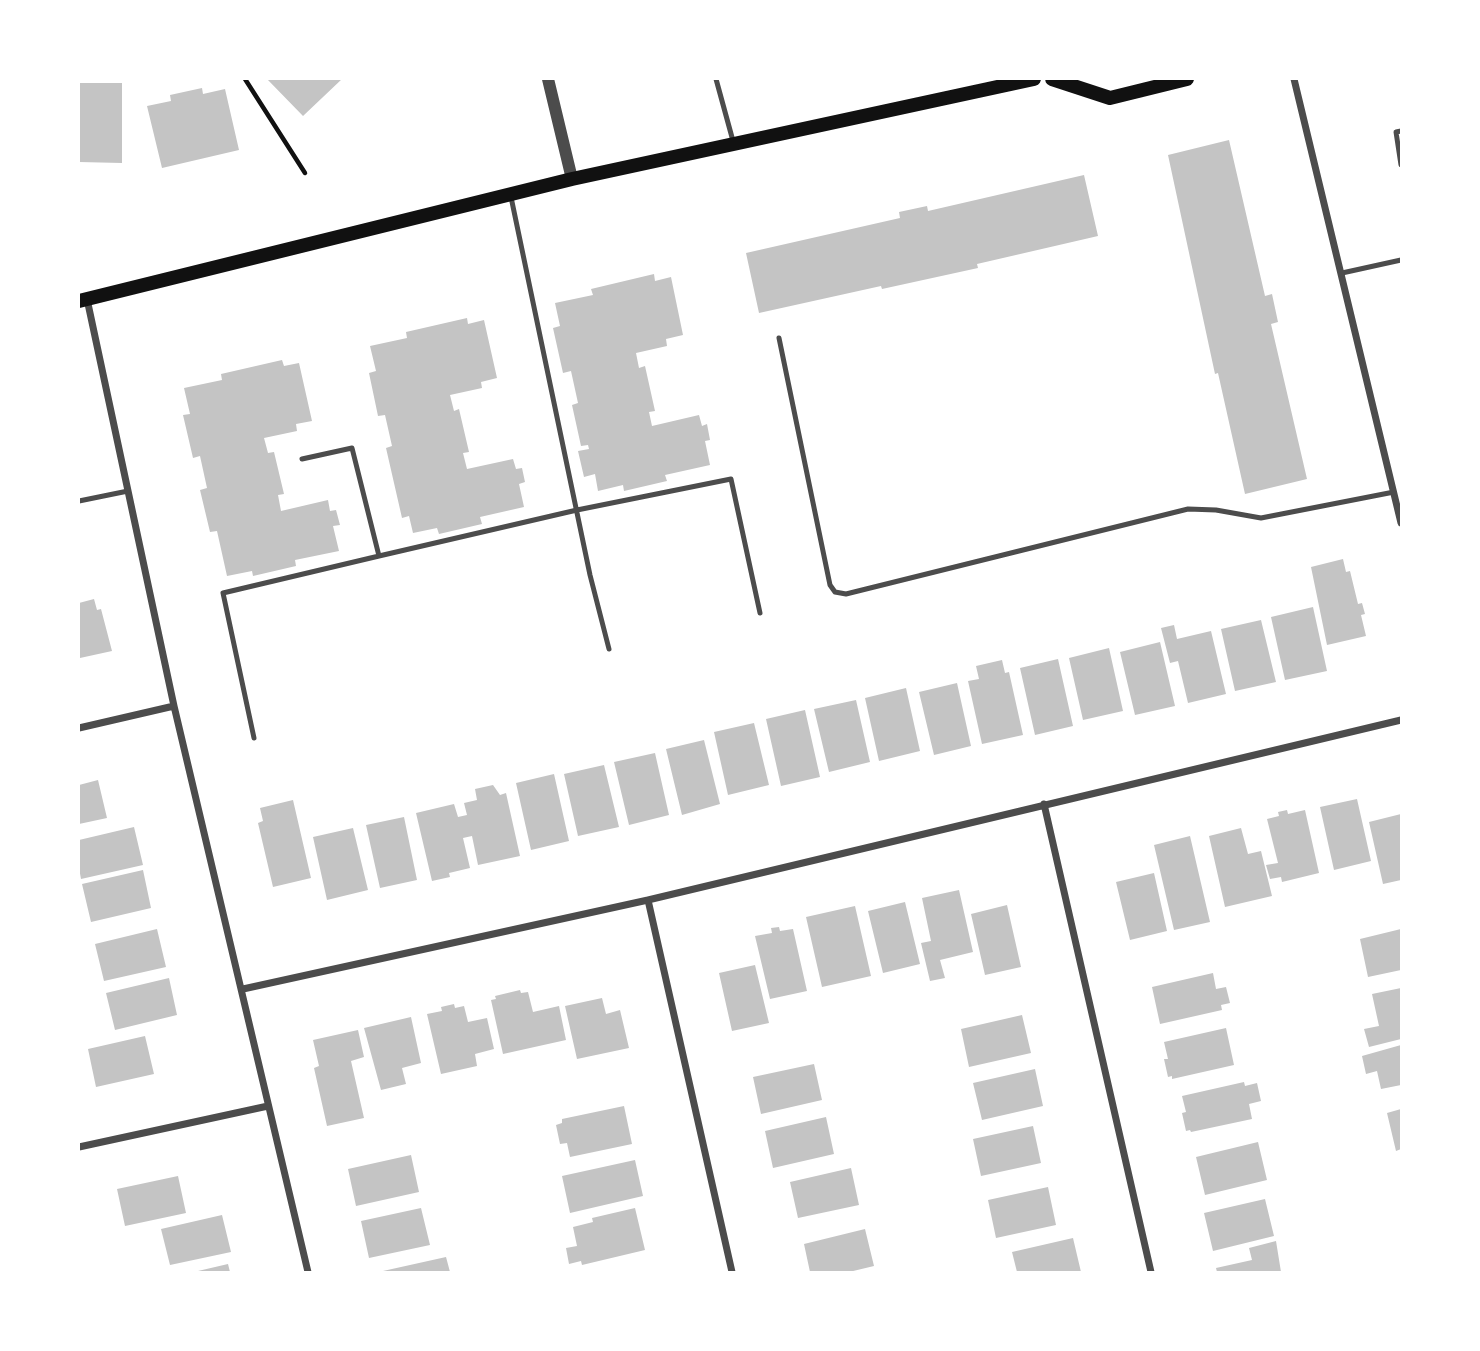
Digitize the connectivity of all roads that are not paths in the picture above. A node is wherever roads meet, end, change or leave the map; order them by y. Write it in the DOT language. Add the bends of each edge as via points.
graph roads {
  1 [pos="548,79"];
  2 [pos="716,79"];
  3 [pos="1034,79"];
  4 [pos="1052,79"];
  5 [pos="1187,79"];
  6 [pos="1294,79"];
  7 [pos="1401,131"];
  8 [pos="734,144"];
  9 [pos="1401,165"];
  10 [pos="572,179"];
  11 [pos="511,194"];
  12 [pos="1401,260"];
  13 [pos="1342,273"];
  14 [pos="83,300"];
  15 [pos="779,338"];
  16 [pos="302,459"];
  17 [pos="128,491"];
  18 [pos="1398,491"];
  19 [pos="79,500"];
  20 [pos="577,510"];
  21 [pos="1401,523"];
  22 [pos="379,556"];
  23 [pos="760,614"];
  24 [pos="609,649"];
  25 [pos="174,706"];
  26 [pos="1401,720"];
  27 [pos="79,728"];
  28 [pos="254,738"];
  29 [pos="1044,804"];
  30 [pos="648,900"];
  31 [pos="243,989"];
  32 [pos="268,1106"];
  33 [pos="79,1147"];
  34 [pos="307,1272"];
  35 [pos="732,1272"];
  36 [pos="1151,1272"];
  1 -- 10 [label="street"];
  2 -- 8 [label="lane"];
  3 -- 8 [label="main road"];
  4 -- 5 [label="main road" via="1110,98"];
  6 -- 13 [label="street"];
  7 -- 9 [label="lane" via="1396,132"];
  8 -- 10 [label="main road"];
  10 -- 11 [label="main road"];
  11 -- 14 [label="main road"];
  11 -- 20 [label="lane"];
  12 -- 13 [label="lane"];
  13 -- 18 [label="street"];
  14 -- 17 [label="street"];
  15 -- 18 [label="lane" via="835,592 846,594 1188,509 1261,518"];
  16 -- 22 [label="lane" via="352,448"];
  17 -- 19 [label="lane"];
  17 -- 25 [label="street"];
  18 -- 21 [label="street"];
  20 -- 22 [label="lane"];
  20 -- 23 [label="lane" via="731,479"];
  20 -- 24 [label="lane"];
  22 -- 28 [label="lane" via="223,593"];
  25 -- 27 [label="street"];
  25 -- 31 [label="street"];
  26 -- 29 [label="street"];
  29 -- 30 [label="street"];
  29 -- 36 [label="street"];
  30 -- 31 [label="street"];
  30 -- 35 [label="street"];
  31 -- 32 [label="street"];
  32 -- 33 [label="street"];
  32 -- 34 [label="street"];
}
